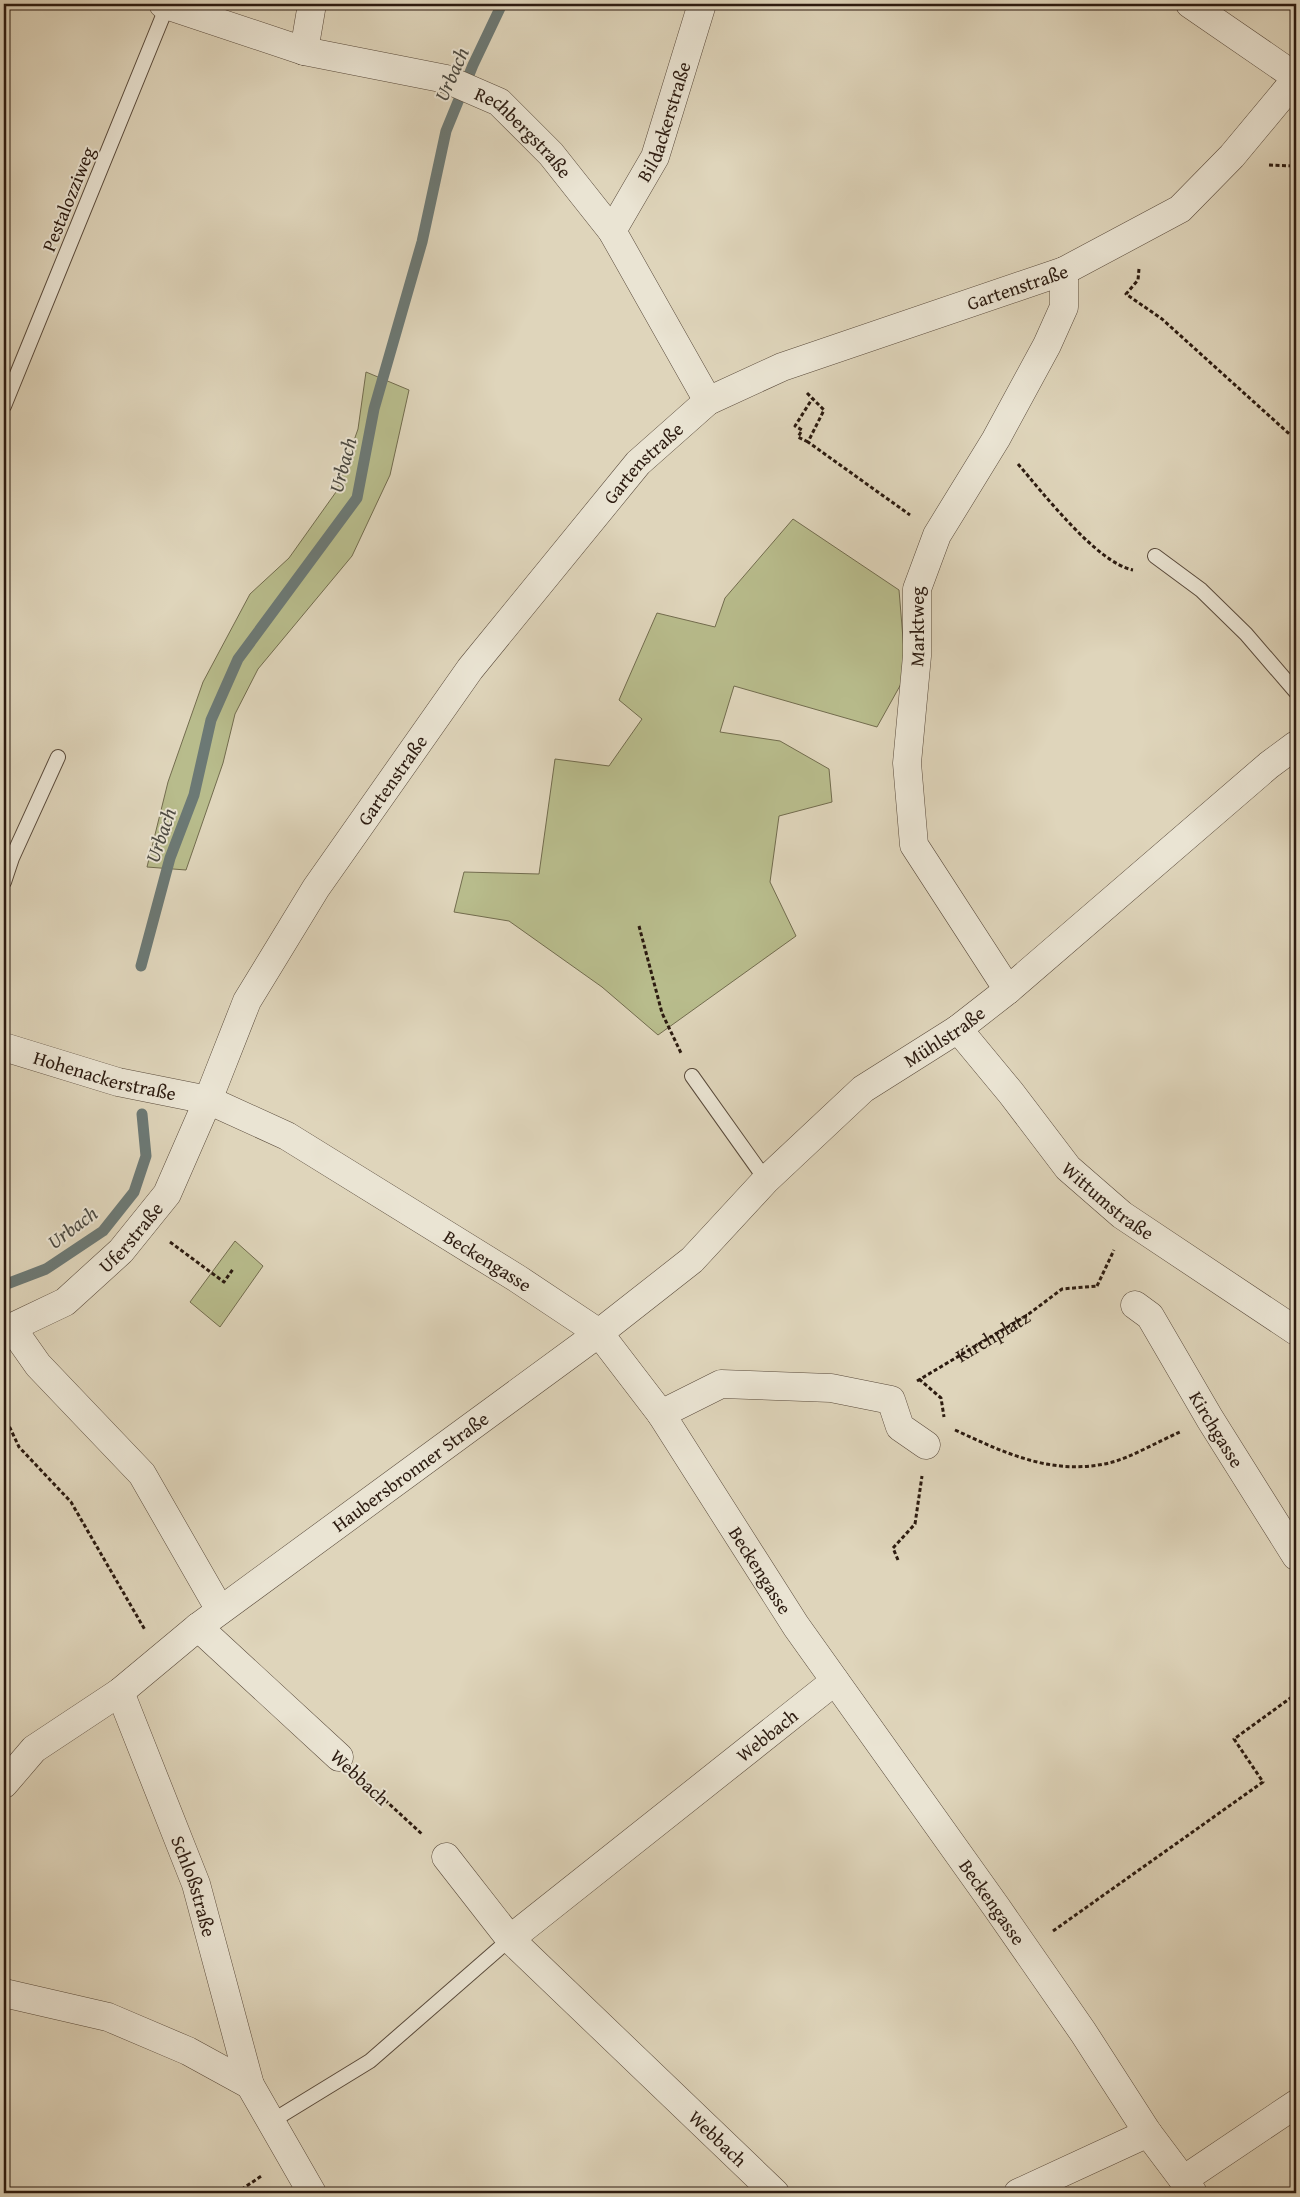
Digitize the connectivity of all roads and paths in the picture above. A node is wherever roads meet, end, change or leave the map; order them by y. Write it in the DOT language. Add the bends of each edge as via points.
graph roads {
  1 [pos="312,4"];
  2 [pos="702,4"];
  3 [pos="1190,4"];
  4 [pos="165,5"];
  5 [pos="304,51"];
  6 [pos="1296,78"];
  7 [pos="612,232"];
  8 [pos="1134,234"];
  9 [pos="1064,272"];
  10 [pos="782,367"];
  11 [pos="812,399"];
  12 [pos="708,401"];
  13 [pos="4,406"];
  14 [pos="996,439"];
  15 [pos="1296,440"];
  16 [pos="808,442"];
  17 [pos="937,534"];
  18 [pos="1155,556"];
  19 [pos="1296,692"];
  20 [pos="1296,745"];
  21 [pos="58,757"];
  22 [pos="4,882"];
  23 [pos="640,926"];
  24 [pos="1008,990"];
  25 [pos="958,1029"];
  26 [pos="4,1047"];
  27 [pos="692,1076"];
  28 [pos="208,1100"];
  29 [pos="766,1180"];
  30 [pos="143,1223"];
  31 [pos="1112,1255"];
  32 [pos="233,1269"];
  33 [pos="1134,1305"];
  34 [pos="8,1330"];
  35 [pos="1296,1331"];
  36 [pos="599,1333"];
  37 [pos="919,1380"];
  38 [pos="890,1400"];
  39 [pos="661,1414"];
  40 [pos="4,1415"];
  41 [pos="1210,1419"];
  42 [pos="945,1426"];
  43 [pos="926,1445"];
  44 [pos="1296,1556"];
  45 [pos="898,1560"];
  46 [pos="220,1610"];
  47 [pos="198,1627"];
  48 [pos="161,1659"];
  49 [pos="835,1681"];
  50 [pos="120,1692"];
  51 [pos="1296,1694"];
  52 [pos="339,1757"];
  53 [pos="4,1784"];
  54 [pos="446,1856"];
  55 [pos="1051,1933"];
  56 [pos="510,1939"];
  57 [pos="4,1993"];
  58 [pos="250,2084"];
  59 [pos="1296,2104"];
  60 [pos="272,2121"];
  61 [pos="1148,2133"];
  62 [pos="1188,2187"];
  63 [pos="312,2193"];
  64 [pos="775,2193"];
  65 [pos="1018,2193"];
  1 -- 5 [label="street"];
  2 -- 7 [label="street, Bildackerstraße" via="655,157"];
  3 -- 6 [label="street"];
  4 -- 5 [label="street, Rechbergstraße"];
  4 -- 13 [label="lane, Pestalozziweg"];
  5 -- 7 [label="street, Rechbergstraße" via="446,79 499,102 551,154"];
  6 -- 8 [label="street, Gartenstraße" via="1232,156 1180,209"];
  7 -- 12 [label="street, Rechbergstraße"];
  8 -- 9 [label="street, Gartenstraße"];
  8 -- 15 [label="path" via="1141,254 1138,280 1126,294 1162,319"];
  9 -- 10 [label="street, Gartenstraße"];
  9 -- 14 [label="street, Marktweg" via="1064,307"];
  10 -- 11 [label="path"];
  10 -- 12 [label="street, Gartenstraße"];
  11 -- 16 [label="path" via="824,410"];
  11 -- 16 [label="path" via="795,426 802,430 798,437"];
  12 -- 28 [label="street, Gartenstraße" via="638,463 470,669 316,888 247,1001"];
  14 -- 17 [label="street, Marktweg"];
  14 -- 18 [label="path" via="1065,518 1107,558 1132,570"];
  16 -- 17 [label="path"];
  17 -- 24 [label="street, Marktweg" via="917,589 917,656 907,763 914,845"];
  18 -- 19 [label="lane" via="1201,590 1240,628"];
  20 -- 24 [label="street, Mühlstraße"];
  21 -- 22 [label="lane"];
  23 -- 27 [label="path" via="662,1013"];
  24 -- 25 [label="street, Mühlstraße"];
  25 -- 29 [label="street, Mühlstraße" via="863,1089"];
  25 -- 35 [label="street, Wittumstraße" via="1068,1168 1122,1215"];
  26 -- 28 [label="street, Hohenackerstraße" via="118,1082"];
  27 -- 29 [label="lane"];
  28 -- 30 [label="street, Uferstraße" via="167,1194"];
  28 -- 36 [label="street, Beckengasse" via="287,1136 518,1278"];
  29 -- 36 [label="street, Mühlstraße" via="692,1260"];
  30 -- 32 [label="path" via="224,1282"];
  30 -- 34 [label="street, Uferstraße" via="121,1251 65,1302"];
  31 -- 37 [label="path, Kirchplatz" via="1097,1286 1062,1289 1026,1316"];
  33 -- 41 [label="street, Kirchgasse" via="1150,1316"];
  34 -- 46 [label="street" via="142,1474"];
  36 -- 39 [label="street, Beckengasse"];
  36 -- 46 [label="street, Haubersbronner Straße"];
  37 -- 38 [label="path, Kirchplatz"];
  37 -- 42 [label="path" via="941,1398"];
  38 -- 39 [label="street" via="831,1388 721,1384"];
  38 -- 43 [label="street" via="900,1427"];
  39 -- 49 [label="street, Beckengasse" via="796,1626"];
  40 -- 48 [label="path" via="19,1447 71,1502"];
  41 -- 42 [label="path" via="1111,1462 1072,1468 1020,1458"];
  41 -- 44 [label="street, Kirchgasse"];
  42 -- 43 [label="path"];
  43 -- 45 [label="path" via="914,1524 893,1548"];
  46 -- 47 [label="street, Haubersbronner Straße"];
  47 -- 48 [label="street, Haubersbronner Straße"];
  47 -- 52 [label="street, Webbach"];
  48 -- 50 [label="street, Haubersbronner Straße"];
  49 -- 56 [label="street, Webbach"];
  49 -- 61 [label="street, Beckengasse" via="1003,1916"];
  50 -- 53 [label="street, Haubersbronner Straße" via="34,1749"];
  50 -- 58 [label="street, Schloßstraße" via="196,1884"];
  51 -- 55 [label="path" via="1234,1739 1263,1782"];
  52 -- 54 [label="path, Webbach"];
  54 -- 56 [label="street, Webbach"];
  56 -- 60 [label="lane, Webbach" via="370,2061"];
  56 -- 64 [label="street, Webbach"];
  57 -- 58 [label="street" via="108,2017 188,2051"];
  58 -- 60 [label="street, Schloßstraße"];
  59 -- 62 [label="street, Beckengasse"];
  60 -- 63 [label="street, Schloßstraße"];
  61 -- 62 [label="street, Beckengasse"];
  61 -- 65 [label="street"];
}
